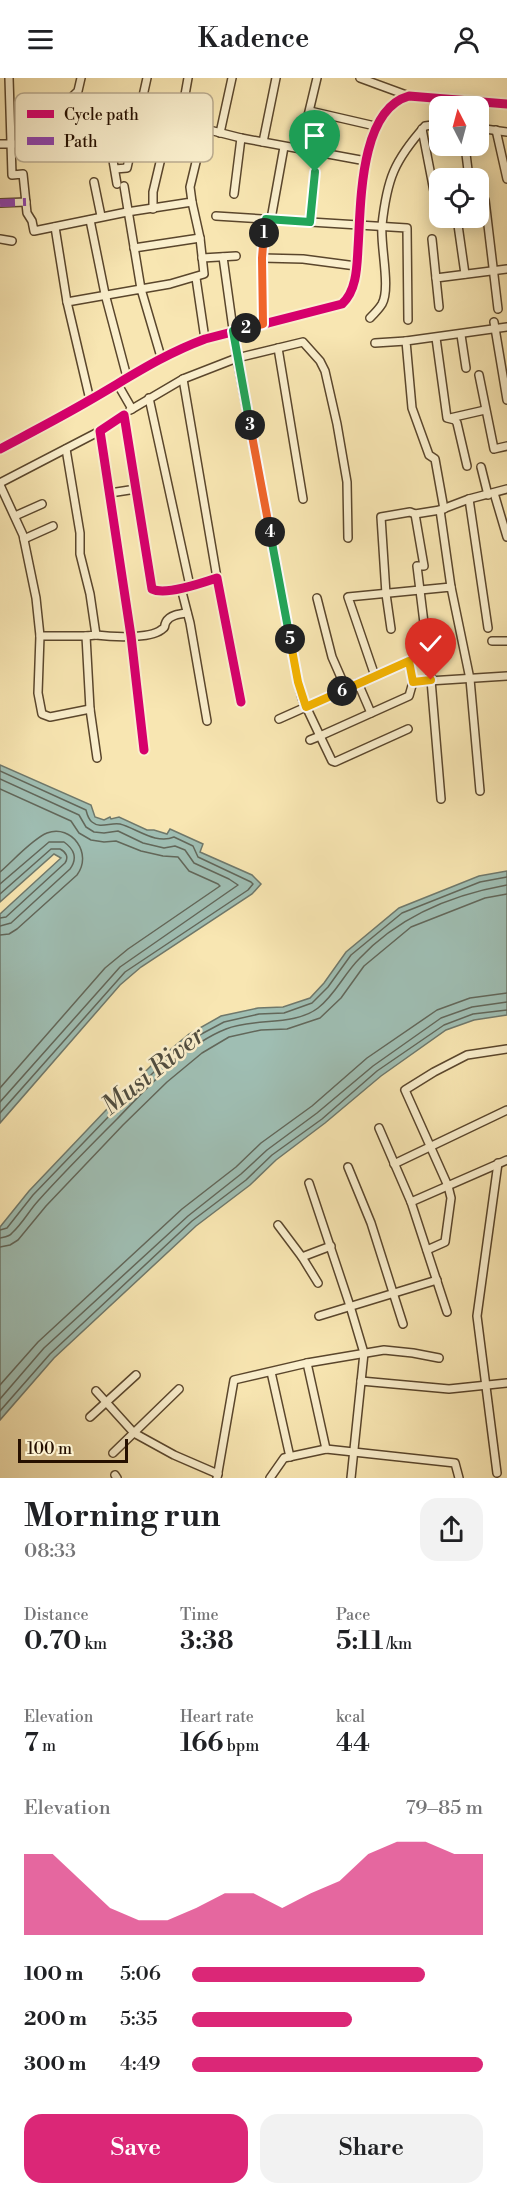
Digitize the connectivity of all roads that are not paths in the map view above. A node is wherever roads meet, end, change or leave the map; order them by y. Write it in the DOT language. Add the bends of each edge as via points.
graph roads {
  1 [pos="9,78"];
  2 [pos="81,78"];
  3 [pos="147,78"];
  4 [pos="188,78"];
  5 [pos="232,78"];
  6 [pos="276,78"];
  7 [pos="317,78"];
  8 [pos="365,79"];
  9 [pos="76,93"];
  10 [pos="144,93"];
  11 [pos="185,93"];
  12 [pos="409,96"];
  13 [pos="507,104"];
  14 [pos="310,111"];
  15 [pos="429,124"];
  16 [pos="375,126"];
  17 [pos="422,129"];
  18 [pos="489,129"];
  19 [pos="496,130"];
  20 [pos="213,131"];
  21 [pos="507,132"];
  22 [pos="220,133"];
  23 [pos="241,138"];
  24 [pos="263,142"];
  25 [pos="0,144"];
  26 [pos="11,144"];
  27 [pos="15,144"];
  28 [pos="284,147"];
  29 [pos="300,149"];
  30 [pos="366,161"];
  31 [pos="114,162"];
  32 [pos="129,162"];
  33 [pos="158,162"];
  34 [pos="196,162"];
  35 [pos="430,168"];
  36 [pos="115,169"];
  37 [pos="315,172"];
  38 [pos="507,179"];
  39 [pos="94,182"];
  40 [pos="234,194"];
  41 [pos="26,202"];
  42 [pos="192,202"];
  43 [pos="0,203"];
  44 [pos="153,208"];
  45 [pos="127,212"];
  46 [pos="101,216"];
  47 [pos="216,216"];
  48 [pos="269,219"];
  49 [pos="90,220"];
  50 [pos="310,222"];
  51 [pos="363,226"];
  52 [pos="55,227"];
  53 [pos="379,227"];
  54 [pos="458,228"];
  55 [pos="488,228"];
  56 [pos="200,238"];
  57 [pos="0,239"];
  58 [pos="432,239"];
  59 [pos="12,240"];
  60 [pos="134,248"];
  61 [pos="236,256"];
  62 [pos="223,257"];
  63 [pos="202,258"];
  64 [pos="262,258"];
  65 [pos="356,266"];
  66 [pos="507,269"];
  67 [pos="493,270"];
  68 [pos="465,274"];
  69 [pos="196,278"];
  70 [pos="436,278"];
  71 [pos="141,289"];
  72 [pos="105,294"];
  73 [pos="67,302"];
  74 [pos="439,307"];
  75 [pos="498,309"];
  76 [pos="370,318"];
  77 [pos="408,320"];
  78 [pos="494,322"];
  79 [pos="263,324"];
  80 [pos="507,327"];
  81 [pos="495,330"];
  82 [pos="233,331"];
  83 [pos="461,335"];
  84 [pos="436,338"];
  85 [pos="205,339"];
  86 [pos="406,341"];
  87 [pos="375,343"];
  88 [pos="278,348"];
  89 [pos="237,356"];
  90 [pos="161,357"];
  91 [pos="466,368"];
  92 [pos="479,375"];
  93 [pos="127,377"];
  94 [pos="183,380"];
  95 [pos="117,383"];
  96 [pos="149,398"];
  97 [pos="90,400"];
  98 [pos="507,400"];
  99 [pos="130,406"];
  100 [pos="484,410"];
  101 [pos="124,415"];
  102 [pos="447,418"];
  103 [pos="100,431"];
  104 [pos="507,446"];
  105 [pos="0,449"];
  106 [pos="66,449"];
  107 [pos="467,466"];
  108 [pos="481,467"];
  109 [pos="0,484"];
  110 [pos="136,489"];
  111 [pos="507,489"];
  112 [pos="110,493"];
  113 [pos="491,494"];
  114 [pos="303,499"];
  115 [pos="469,499"];
  116 [pos="42,504"];
  117 [pos="442,509"];
  118 [pos="414,514"];
  119 [pos="15,516"];
  120 [pos="53,526"];
  121 [pos="507,537"];
  122 [pos="24,538"];
  123 [pos="348,538"];
  124 [pos="217,578"];
  125 [pos="190,586"];
  126 [pos="451,587"];
  127 [pos="181,588"];
  128 [pos="419,591"];
  129 [pos="386,594"];
  130 [pos="317,598"];
  131 [pos="187,613"];
  132 [pos="391,628"];
  133 [pos="488,628"];
  134 [pos="96,635"];
  135 [pos="40,636"];
  136 [pos="86,636"];
  137 [pos="131,636"];
  138 [pos="492,641"];
  139 [pos="507,641"];
  140 [pos="375,676"];
  141 [pos="507,676"];
  142 [pos="470,679"];
  143 [pos="431,680"];
  144 [pos="413,682"];
  145 [pos="358,683"];
  146 [pos="346,689"];
  147 [pos="241,702"];
  148 [pos="306,707"];
  149 [pos="90,709"];
  150 [pos="371,713"];
  151 [pos="279,719"];
  152 [pos="207,721"];
  153 [pos="408,729"];
  154 [pos="320,736"];
  155 [pos="310,740"];
  156 [pos="144,750"];
  157 [pos="97,758"];
  158 [pos="480,791"];
  159 [pos="441,799"];
  160 [pos="507,1049"];
  161 [pos="507,1110"];
  162 [pos="379,1128"];
  163 [pos="431,1147"];
  164 [pos="507,1160"];
  165 [pos="498,1163"];
  166 [pos="394,1164"];
  167 [pos="348,1167"];
  168 [pos="309,1183"];
  169 [pos="448,1186"];
  170 [pos="411,1202"];
  171 [pos="278,1225"];
  172 [pos="331,1246"];
  173 [pos="428,1250"];
  174 [pos="302,1257"];
  175 [pos="437,1280"];
  176 [pos="318,1283"];
  177 [pos="394,1293"];
  178 [pos="350,1306"];
  179 [pos="447,1312"];
  180 [pos="319,1316"];
  181 [pos="403,1324"];
  182 [pos="364,1353"];
  183 [pos="439,1358"];
  184 [pos="307,1363"];
  185 [pos="271,1372"];
  186 [pos="136,1375"];
  187 [pos="361,1381"];
  188 [pos="507,1383"];
  189 [pos="487,1386"];
  190 [pos="179,1389"];
  191 [pos="96,1390"];
  192 [pos="107,1402"];
  193 [pos="90,1417"];
  194 [pos="134,1433"];
  195 [pos="326,1449"];
  196 [pos="113,1453"];
  197 [pos="354,1453"];
  198 [pos="290,1457"];
  199 [pos="497,1473"];
  200 [pos="218,1476"];
  201 [pos="270,1478"];
  202 [pos="351,1478"];
  203 [pos="459,1478"];
  1 -- 26 [label="street"];
  2 -- 9 [label="street"];
  3 -- 10 [label="street"];
  4 -- 11 [label="street"];
  5 -- 22 [label="street"];
  6 -- 24 [label="street"];
  7 -- 14 [label="street"];
  8 -- 12 [label="street"];
  12 -- 13 [label="street"];
  12 -- 16 [label="street" via="391,105"];
  14 -- 16 [label="street"];
  14 -- 29 [label="street"];
  15 -- 17 [label="street"];
  16 -- 30 [label="street"];
  17 -- 35 [label="street"];
  17 -- 53 [label="street" via="392,172"];
  18 -- 19 [label="street"];
  19 -- 21 [label="street"];
  19 -- 38 [label="street"];
  20 -- 22 [label="street"];
  22 -- 23 [label="street"];
  23 -- 24 [label="street"];
  23 -- 40 [label="street"];
  24 -- 28 [label="street"];
  25 -- 26 [label="street"];
  26 -- 27 [label="street"];
  26 -- 41 [label="street" via="12,175 24,174"];
  28 -- 29 [label="street"];
  28 -- 48 [label="street"];
  29 -- 30 [label="street"];
  30 -- 51 [label="street"];
  31 -- 36 [label="street"];
  32 -- 36 [label="street" via="128,168"];
  33 -- 44 [label="street"];
  34 -- 42 [label="street" via="190,187"];
  36 -- 45 [label="street"];
  37 -- 50 [label="street"];
  39 -- 46 [label="street"];
  41 -- 43 [label="street"];
  41 -- 52 [label="street" via="34,231"];
  42 -- 44 [label="street"];
  42 -- 56 [label="street"];
  44 -- 45 [label="street"];
  45 -- 46 [label="street"];
  45 -- 60 [label="street"];
  46 -- 49 [label="street"];
  47 -- 48 [label="street"];
  48 -- 50 [label="street"];
  48 -- 64 [label="street"];
  49 -- 52 [label="street"];
  49 -- 72 [label="street"];
  50 -- 51 [label="street"];
  51 -- 53 [label="street"];
  51 -- 65 [label="street"];
  52 -- 73 [label="street"];
  53 -- 76 [label="street" via="384,294 383,303"];
  53 -- 77 [label="street" via="407,228"];
  54 -- 68 [label="street"];
  55 -- 67 [label="street"];
  56 -- 60 [label="street"];
  56 -- 63 [label="street"];
  57 -- 59 [label="street"];
  58 -- 70 [label="street"];
  60 -- 71 [label="street"];
  61 -- 62 [label="street"];
  62 -- 63 [label="street"];
  62 -- 82 [label="street"];
  63 -- 69 [label="street" via="204,274"];
  64 -- 65 [label="street"];
  64 -- 79 [label="street"];
  65 -- 79 [label="street" via="352,289 342,304"];
  66 -- 67 [label="street"];
  67 -- 68 [label="street"];
  67 -- 75 [label="street"];
  68 -- 70 [label="street"];
  69 -- 71 [label="street"];
  69 -- 85 [label="street"];
  70 -- 74 [label="street"];
  71 -- 72 [label="street"];
  71 -- 90 [label="street"];
  72 -- 73 [label="street"];
  72 -- 93 [label="street"];
  73 -- 97 [label="street"];
  78 -- 81 [label="street"];
  79 -- 82 [label="street"];
  80 -- 81 [label="street"];
  81 -- 83 [label="street"];
  81 -- 98 [label="street"];
  82 -- 85 [label="street"];
  82 -- 89 [label="street"];
  83 -- 84 [label="street"];
  83 -- 91 [label="street"];
  84 -- 86 [label="street"];
  84 -- 102 [label="street"];
  85 -- 90 [label="street"];
  86 -- 87 [label="street"];
  86 -- 117 [label="street" via="412,408 429,454 435,459"];
  88 -- 89 [label="street"];
  88 -- 114 [label="street"];
  88 -- 123 [label="street" via="303,342 325,371 345,460"];
  89 -- 94 [label="street"];
  89 -- 148 [label="street"];
  90 -- 93 [label="street"];
  92 -- 100 [label="street"];
  93 -- 95 [label="street"];
  94 -- 96 [label="street"];
  94 -- 124 [label="street"];
  95 -- 97 [label="street"];
  95 -- 99 [label="street"];
  96 -- 99 [label="street"];
  96 -- 125 [label="street"];
  97 -- 105 [label="street"];
  99 -- 101 [label="street"];
  100 -- 102 [label="street"];
  100 -- 104 [label="street" via="494,449"];
  101 -- 103 [label="street"];
  101 -- 110 [label="street"];
  102 -- 107 [label="street" via="457,423"];
  103 -- 106 [label="street"];
  103 -- 112 [label="street"];
  106 -- 109 [label="street"];
  106 -- 134 [label="street"];
  108 -- 113 [label="street"];
  109 -- 119 [label="street"];
  110 -- 112 [label="street"];
  110 -- 127 [label="street" via="152,589 156,592"];
  111 -- 113 [label="street"];
  112 -- 137 [label="street"];
  113 -- 115 [label="street"];
  113 -- 121 [label="street"];
  115 -- 117 [label="street"];
  115 -- 133 [label="street"];
  116 -- 119 [label="street"];
  117 -- 118 [label="street"];
  117 -- 126 [label="street"];
  118 -- 128 [label="street" via="424,566 417,566"];
  118 -- 129 [label="street" via="381,517"];
  119 -- 122 [label="street"];
  120 -- 122 [label="street"];
  122 -- 135 [label="street"];
  124 -- 125 [label="street"];
  124 -- 147 [label="street"];
  125 -- 127 [label="street"];
  126 -- 128 [label="street"];
  126 -- 142 [label="street"];
  127 -- 131 [label="street"];
  128 -- 129 [label="street"];
  128 -- 143 [label="street"];
  129 -- 132 [label="street"];
  129 -- 140 [label="street" via="348,597"];
  130 -- 146 [label="street" via="332,657"];
  131 -- 137 [label="street" via="174,615 160,631"];
  131 -- 152 [label="street"];
  134 -- 136 [label="street"];
  134 -- 137 [label="street"];
  135 -- 136 [label="street"];
  135 -- 149 [label="street" via="38,693 42,714 50,717"];
  136 -- 149 [label="street"];
  137 -- 156 [label="street"];
  138 -- 139 [label="street"];
  140 -- 144 [label="street" via="409,661"];
  140 -- 145 [label="street"];
  141 -- 142 [label="street"];
  142 -- 143 [label="street"];
  142 -- 158 [label="street"];
  143 -- 144 [label="street"];
  143 -- 159 [label="street"];
  144 -- 150 [label="street" via="409,696"];
  145 -- 146 [label="street"];
  145 -- 150 [label="street"];
  146 -- 148 [label="street"];
  148 -- 151 [label="street"];
  148 -- 154 [label="street"];
  149 -- 157 [label="street"];
  150 -- 154 [label="street"];
  153 -- 154 [label="street" via="335,762"];
  154 -- 155 [label="street"];
  160 -- 163 [label="street" via="467,1055 405,1090"];
  161 -- 163 [label="street"];
  162 -- 166 [label="street"];
  163 -- 166 [label="street"];
  163 -- 169 [label="street"];
  164 -- 165 [label="street"];
  165 -- 169 [label="street"];
  165 -- 189 [label="street" via="477,1316"];
  166 -- 170 [label="street"];
  167 -- 177 [label="street"];
  168 -- 172 [label="street"];
  169 -- 170 [label="street"];
  169 -- 173 [label="street" via="451,1198 445,1242"];
  170 -- 173 [label="street"];
  171 -- 174 [label="street"];
  172 -- 174 [label="street"];
  172 -- 178 [label="street"];
  173 -- 175 [label="street"];
  174 -- 176 [label="street"];
  175 -- 177 [label="street"];
  175 -- 179 [label="street"];
  177 -- 178 [label="street"];
  177 -- 181 [label="street"];
  178 -- 180 [label="street"];
  178 -- 182 [label="street"];
  182 -- 183 [label="street" via="384,1350"];
  182 -- 184 [label="street"];
  182 -- 187 [label="street"];
  184 -- 185 [label="street"];
  184 -- 195 [label="street"];
  185 -- 198 [label="street"];
  185 -- 200 [label="street" via="234,1380"];
  186 -- 192 [label="street"];
  187 -- 189 [label="street" via="449,1389"];
  187 -- 197 [label="street"];
  188 -- 189 [label="street"];
  189 -- 199 [label="street"];
  190 -- 194 [label="street"];
  191 -- 192 [label="street"];
  192 -- 193 [label="street"];
  192 -- 194 [label="street"];
  194 -- 196 [label="street"];
  194 -- 200 [label="street"];
  195 -- 197 [label="street"];
  195 -- 198 [label="street"];
  197 -- 202 [label="street"];
  197 -- 203 [label="street" via="455,1463"];
  198 -- 201 [label="street" via="284,1458"];
}
